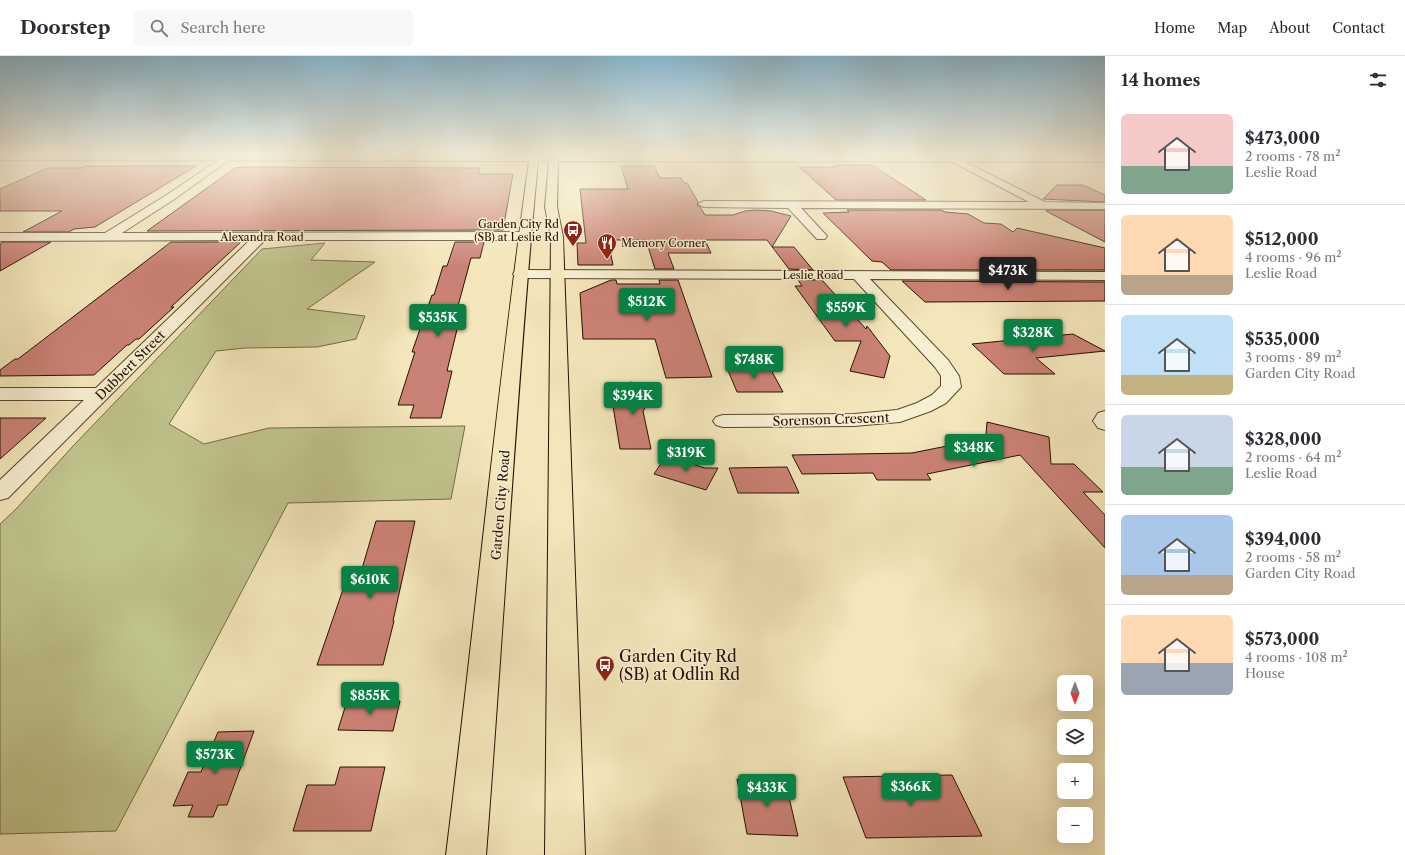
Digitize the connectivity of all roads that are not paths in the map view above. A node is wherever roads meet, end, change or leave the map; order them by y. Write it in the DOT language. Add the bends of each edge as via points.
graph roads {
  1 [pos="179,191"];
  2 [pos="530,191"];
  3 [pos="552,191"];
  4 [pos="1016,191"];
  5 [pos="704,204"];
  6 [pos="792,205"];
  7 [pos="1044,206"];
  8 [pos="1105,206"];
  9 [pos="563,208"];
  10 [pos="556,227"];
  11 [pos="524,236"];
  12 [pos="821,236"];
  13 [pos="0,237"];
  14 [pos="107,237"];
  15 [pos="260,237"];
  16 [pos="520,274"];
  17 [pos="558,274"];
  18 [pos="858,275"];
  19 [pos="1105,276"];
  20 [pos="0,394"];
  21 [pos="101,394"];
  22 [pos="1105,417"];
  23 [pos="723,421"];
  24 [pos="1105,424"];
  25 [pos="0,493"];
  26 [pos="466,855"];
  27 [pos="565,855"];
  1 -- 14 [label="street"];
  2 -- 11 [label="main road, Garden City Road"];
  3 -- 10 [label="main road" via="551,207"];
  4 -- 7 [label="street"];
  5 -- 6 [label="street"];
  6 -- 7 [label="street"];
  6 -- 12 [label="street"];
  7 -- 8 [label="street"];
  9 -- 10 [label="main road"];
  10 -- 17 [label="main road"];
  11 -- 15 [label="street, Alexandra Road"];
  11 -- 16 [label="main road, Garden City Road"];
  13 -- 14 [label="street, Alexandra Road"];
  14 -- 15 [label="street, Alexandra Road"];
  15 -- 21 [label="street, Dubbert Street"];
  16 -- 17 [label="street, Leslie Road"];
  16 -- 26 [label="main road, Garden City Road"];
  17 -- 18 [label="street, Leslie Road"];
  17 -- 27 [label="main road"];
  18 -- 19 [label="street, Leslie Road"];
  18 -- 23 [label="street, Sorenson Crescent" via="942,364 950,376 951,387 939,399 900,416 854,420"];
  20 -- 21 [label="street"];
  21 -- 25 [label="street, Dubbert Street"];
  22 -- 24 [label="street"];
}
